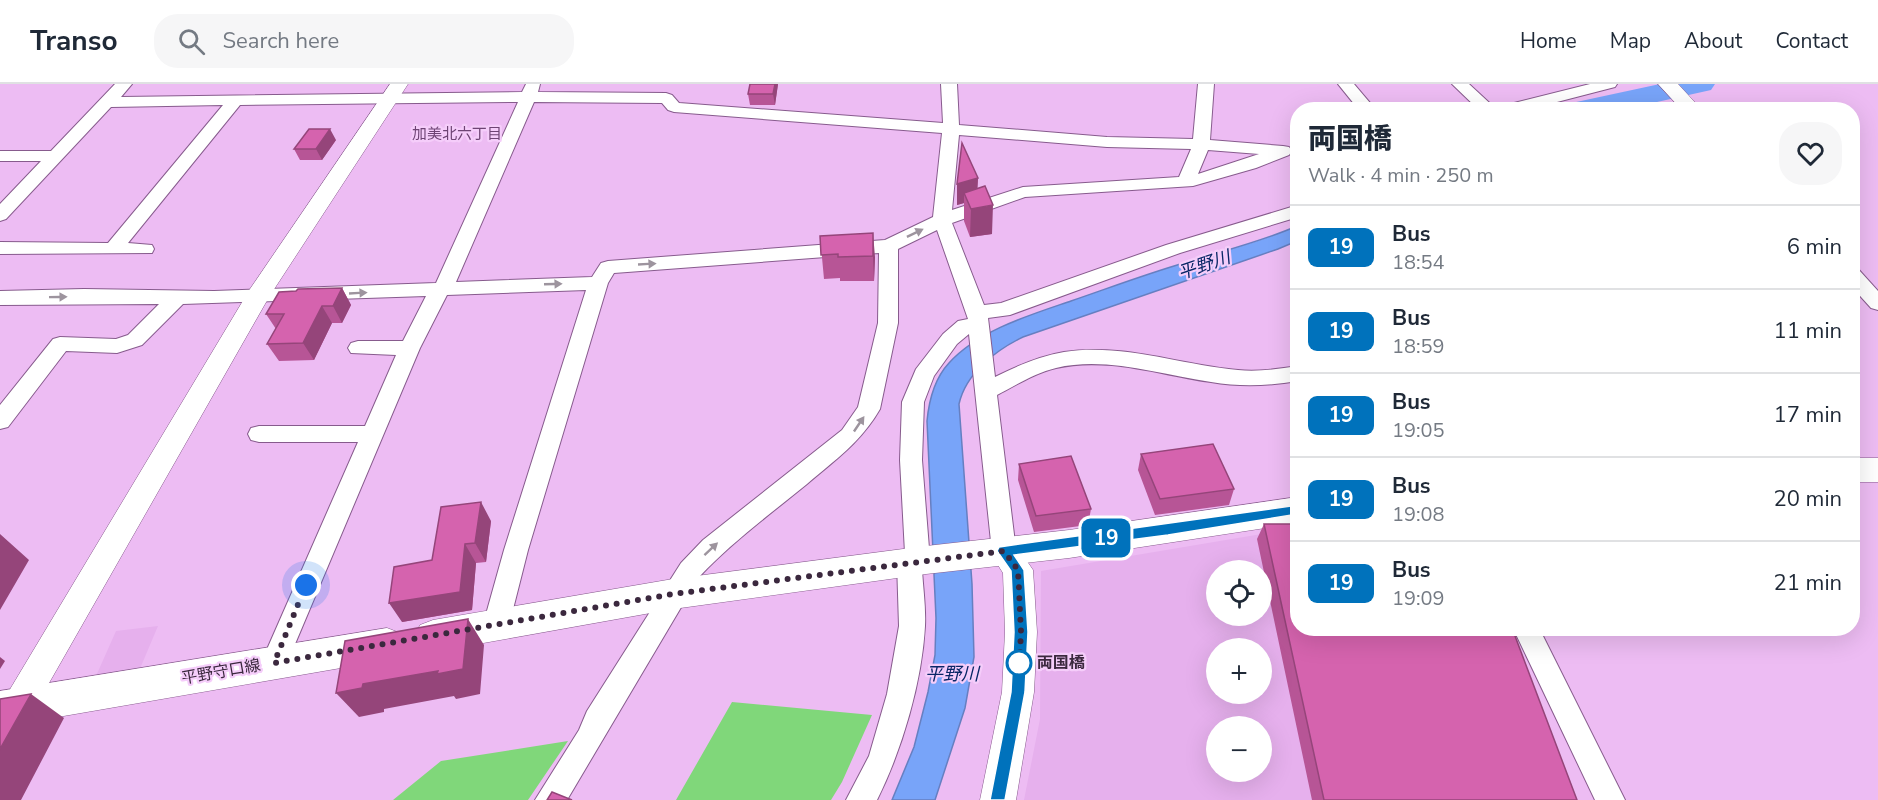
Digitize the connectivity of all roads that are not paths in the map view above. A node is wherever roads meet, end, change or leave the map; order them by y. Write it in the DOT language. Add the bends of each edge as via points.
graph roads {
  1 [pos="124,84"];
  2 [pos="260,84"];
  3 [pos="949,84"];
  4 [pos="1206,84"];
  5 [pos="1346,84"];
  6 [pos="1461,84"];
  7 [pos="1609,84"];
  8 [pos="1667,84"];
  9 [pos="1556,89"];
  10 [pos="531,91"];
  11 [pos="669,91"];
  12 [pos="394,92"];
  13 [pos="241,101"];
  14 [pos="108,102"];
  15 [pos="1361,102"];
  16 [pos="1480,102"];
  17 [pos="1524,102"];
  18 [pos="1685,102"];
  19 [pos="951,129"];
  20 [pos="1202,144"];
  21 [pos="1290,148"];
  22 [pos="0,156"];
  23 [pos="56,156"];
  24 [pos="1185,181"];
  25 [pos="1290,213"];
  26 [pos="0,215"];
  27 [pos="942,220"];
  28 [pos="889,246"];
  29 [pos="0,248"];
  30 [pos="113,249"];
  31 [pos="145,249"];
  32 [pos="598,283"];
  33 [pos="1860,283"];
  34 [pos="443,288"];
  35 [pos="258,295"];
  36 [pos="177,297"];
  37 [pos="0,298"];
  38 [pos="1878,303"];
  39 [pos="978,320"];
  40 [pos="358,348"];
  41 [pos="410,348"];
  42 [pos="1290,373"];
  43 [pos="990,386"];
  44 [pos="0,421"];
  45 [pos="259,434"];
  46 [pos="371,434"];
  47 [pos="1860,470"];
  48 [pos="1878,470"];
  49 [pos="1290,511"];
  50 [pos="993,552"];
  51 [pos="918,561"];
  52 [pos="673,594"];
  53 [pos="496,625"];
  54 [pos="1530,636"];
  55 [pos="274,663"];
  56 [pos="6,718"];
  57 [pos="550,800"];
  58 [pos="861,800"];
  59 [pos="998,800"];
  60 [pos="1610,800"];
  1 -- 14 [label="street"];
  2 -- 13 [label="street"];
  3 -- 19 [label="street"];
  4 -- 20 [label="street"];
  5 -- 15 [label="street"];
  6 -- 16 [label="street"];
  7 -- 9 [label="street"];
  8 -- 18 [label="street"];
  9 -- 17 [label="street"];
  10 -- 11 [label="street"];
  10 -- 12 [label="street"];
  10 -- 34 [label="street"];
  11 -- 19 [label="street" via="674,107"];
  12 -- 13 [label="street"];
  12 -- 35 [label="street"];
  13 -- 14 [label="street"];
  13 -- 30 [label="street"];
  14 -- 23 [label="street"];
  19 -- 20 [label="street" via="1107,142"];
  19 -- 27 [label="street"];
  20 -- 21 [label="street"];
  20 -- 24 [label="street" via="1195,168"];
  21 -- 24 [label="street" via="1250,164"];
  22 -- 23 [label="street"];
  23 -- 26 [label="street"];
  24 -- 27 [label="street" via="1023,192"];
  25 -- 39 [label="street" via="1173,249"];
  28 -- 27 [label="street, one-way"];
  27 -- 39 [label="street"];
  32 -- 28 [label="street, one-way" via="608,267"];
  52 -- 28 [label="street, one-way" via="712,547 850,436 869,409 888,323"];
  29 -- 30 [label="street"];
  30 -- 31 [label="street"];
  34 -- 32 [label="street, one-way"];
  32 -- 53 [label="street"];
  33 -- 38 [label="street"];
  35 -- 34 [label="street, one-way"];
  34 -- 41 [label="street" via="435,295"];
  35 -- 36 [label="street"];
  35 -- 56 [label="street"];
  37 -- 36 [label="street, one-way"];
  36 -- 44 [label="street" via="135,340 117,346 60,344"];
  39 -- 43 [label="street"];
  39 -- 51 [label="street" via="950,339 924,374 913,402 911,460"];
  40 -- 41 [label="street"];
  41 -- 46 [label="street"];
  42 -- 43 [label="street" via="1230,377 1103,357 1066,358"];
  43 -- 50 [label="street"];
  45 -- 46 [label="street"];
  46 -- 55 [label="street"];
  47 -- 48 [label="main road"];
  49 -- 50 [label="main road, 平野守口線"];
  50 -- 51 [label="main road, 平野守口線"];
  50 -- 59 [label="street" via="1018,570 1021,632 1018,692"];
  51 -- 52 [label="main road, 平野守口線"];
  51 -- 58 [label="street" via="901,694 882,760"];
  52 -- 53 [label="main road, 平野守口線"];
  52 -- 57 [label="street"];
  53 -- 55 [label="main road, 平野守口線"];
  54 -- 60 [label="street"];
  55 -- 56 [label="main road, 平野守口線"];
}
